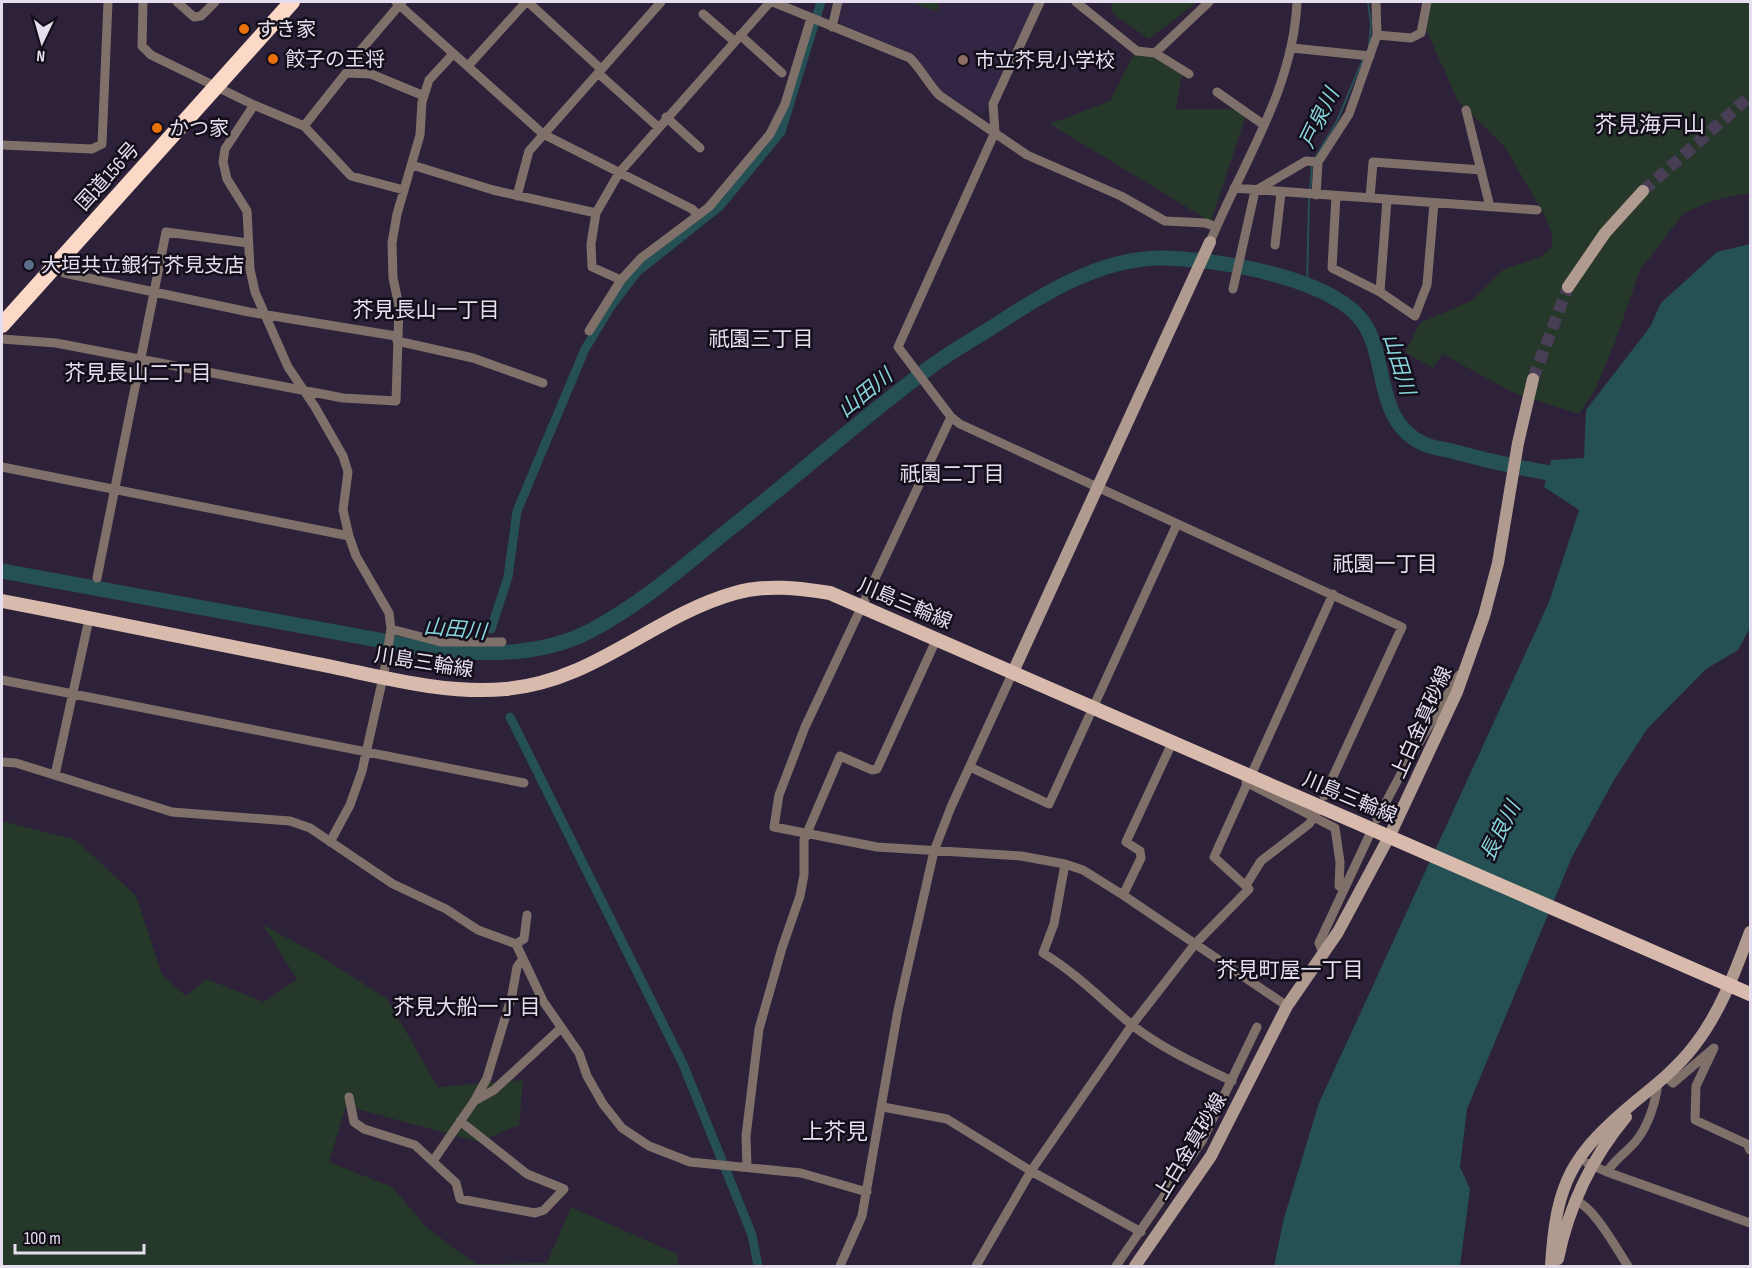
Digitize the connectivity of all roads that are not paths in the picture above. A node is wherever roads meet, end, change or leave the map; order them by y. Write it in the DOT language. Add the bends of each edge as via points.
graph roads {
  1 [pos="108,2"];
  2 [pos="143,2"];
  3 [pos="177,2"];
  4 [pos="215,2"];
  5 [pos="292,2"];
  6 [pos="399,2"];
  7 [pos="527,2"];
  8 [pos="771,2"];
  9 [pos="838,2"];
  10 [pos="1040,2"];
  11 [pos="1076,2"];
  12 [pos="1209,2"];
  13 [pos="1297,2"];
  14 [pos="1376,2"];
  15 [pos="1427,2"];
  16 [pos="656,3"];
  17 [pos="703,14"];
  18 [pos="812,18"];
  19 [pos="832,27"];
  20 [pos="1377,35"];
  21 [pos="737,38"];
  22 [pos="1292,48"];
  23 [pos="1155,53"];
  24 [pos="453,54"];
  25 [pos="1370,56"];
  26 [pos="468,66"];
  27 [pos="355,71"];
  28 [pos="600,71"];
  29 [pos="782,74"];
  30 [pos="1189,74"];
  31 [pos="216,86"];
  32 [pos="1217,92"];
  33 [pos="424,96"];
  34 [pos="254,105"];
  35 [pos="1466,110"];
  36 [pos="666,117"];
  37 [pos="1264,125"];
  38 [pos="304,126"];
  39 [pos="657,126"];
  40 [pos="995,132"];
  41 [pos="543,134"];
  42 [pos="2,145"];
  43 [pos="700,148"];
  44 [pos="1314,162"];
  45 [pos="412,165"];
  46 [pos="1480,170"];
  47 [pos="619,172"];
  48 [pos="1234,188"];
  49 [pos="404,190"];
  50 [pos="1255,191"];
  51 [pos="1643,191"];
  52 [pos="1281,193"];
  53 [pos="1310,194"];
  54 [pos="517,196"];
  55 [pos="1336,196"];
  56 [pos="1370,198"];
  57 [pos="1387,200"];
  58 [pos="1434,203"];
  59 [pos="1490,207"];
  60 [pos="1537,210"];
  61 [pos="596,213"];
  62 [pos="698,215"];
  63 [pos="1216,227"];
  64 [pos="1210,242"];
  65 [pos="248,243"];
  66 [pos="1275,246"];
  67 [pos="64,273"];
  68 [pos="621,280"];
  69 [pos="1233,285"];
  70 [pos="1568,287"];
  71 [pos="155,292"];
  72 [pos="1380,292"];
  73 [pos="262,313"];
  74 [pos="2,325"];
  75 [pos="589,332"];
  76 [pos="2,339"];
  77 [pos="397,339"];
  78 [pos="142,359"];
  79 [pos="1533,379"];
  80 [pos="543,383"];
  81 [pos="303,391"];
  82 [pos="951,417"];
  83 [pos="2,467"];
  84 [pos="1098,488"];
  85 [pos="115,490"];
  86 [pos="1177,524"];
  87 [pos="349,536"];
  88 [pos="97,578"];
  89 [pos="1333,594"];
  90 [pos="2,601"];
  91 [pos="861,604"];
  92 [pos="89,619"];
  93 [pos="391,631"];
  94 [pos="937,638"];
  95 [pos="501,642"];
  96 [pos="1473,651"];
  97 [pos="1012,672"];
  98 [pos="384,675"];
  99 [pos="2,680"];
  100 [pos="72,694"];
  101 [pos="1094,707"];
  102 [pos="1173,741"];
  103 [pos="367,752"];
  104 [pos="2,762"];
  105 [pos="970,767"];
  106 [pos="55,775"];
  107 [pos="1248,779"];
  108 [pos="524,783"];
  109 [pos="1324,796"];
  110 [pos="1315,816"];
  111 [pos="1377,819"];
  112 [pos="806,833"];
  113 [pos="1390,835"];
  114 [pos="1369,836"];
  115 [pos="330,842"];
  116 [pos="934,851"];
  117 [pos="1065,864"];
  118 [pos="1246,885"];
  119 [pos="1344,890"];
  120 [pos="1123,895"];
  121 [pos="526,915"];
  122 [pos="1750,932"];
  123 [pos="1195,944"];
  124 [pos="516,945"];
  125 [pos="1324,955"];
  126 [pos="522,960"];
  127 [pos="1730,984"];
  128 [pos="1750,994"];
  129 [pos="1287,1006"];
  130 [pos="1132,1025"];
  131 [pos="1257,1027"];
  132 [pos="561,1028"];
  133 [pos="1232,1080"];
  134 [pos="1659,1082"];
  135 [pos="350,1097"];
  136 [pos="475,1101"];
  137 [pos="882,1107"];
  138 [pos="459,1121"];
  139 [pos="1750,1134"];
  140 [pos="1749,1147"];
  141 [pos="1578,1157"];
  142 [pos="433,1161"];
  143 [pos="1592,1165"];
  144 [pos="747,1167"];
  145 [pos="1031,1171"];
  146 [pos="1607,1172"];
  147 [pos="867,1192"];
  148 [pos="1575,1200"];
  149 [pos="1750,1223"];
  150 [pos="1141,1232"];
  151 [pos="840,1266"];
  152 [pos="976,1266"];
  153 [pos="1116,1266"];
  154 [pos="1135,1266"];
  155 [pos="1554,1266"];
  156 [pos="1628,1266"];
  1 -- 42 [label="street" via="102,144 92,149"];
  2 -- 31 [label="street" via="142,46 151,55"];
  3 -- 4 [label="street" via="194,17 201,16"];
  5 -- 31 [label="highway, 国道156号"];
  6 -- 24 [label="street"];
  6 -- 27 [label="street" via="361,50"];
  7 -- 26 [label="street"];
  7 -- 28 [label="street"];
  8 -- 18 [label="street"];
  8 -- 21 [label="street"];
  9 -- 19 [label="street"];
  10 -- 40 [label="street" via="993,104"];
  11 -- 23 [label="street" via="1137,51"];
  12 -- 23 [label="street"];
  13 -- 22 [label="street"];
  14 -- 20 [label="street"];
  15 -- 20 [label="street" via="1421,33 1411,39"];
  16 -- 28 [label="street"];
  17 -- 21 [label="street"];
  18 -- 19 [label="street"];
  18 -- 62 [label="street" via="777,123 709,207"];
  19 -- 40 [label="street" via="910,58 939,95"];
  20 -- 25 [label="street"];
  21 -- 29 [label="street"];
  21 -- 36 [label="street"];
  22 -- 25 [label="street"];
  22 -- 37 [label="street" via="1287,72"];
  23 -- 30 [label="street"];
  24 -- 26 [label="street"];
  24 -- 33 [label="street" via="429,80"];
  25 -- 44 [label="street" via="1349,114"];
  26 -- 41 [label="street"];
  27 -- 33 [label="street"];
  27 -- 38 [label="street" via="341,77"];
  28 -- 39 [label="street"];
  28 -- 41 [label="street"];
  31 -- 34 [label="street"];
  31 -- 74 [label="highway, 国道156号"];
  32 -- 37 [label="street"];
  33 -- 45 [label="street"];
  34 -- 38 [label="street"];
  34 -- 65 [label="street" via="225,149 223,162 227,179 248,212"];
  35 -- 46 [label="street"];
  36 -- 39 [label="street"];
  36 -- 43 [label="street"];
  37 -- 48 [label="street"];
  38 -- 49 [label="street" via="351,176"];
  39 -- 47 [label="street"];
  40 -- 63 [label="street" via="1027,155 1121,196 1165,221"];
  40 -- 82 [label="street" via="898,347"];
  41 -- 47 [label="street"];
  41 -- 54 [label="street" via="529,151"];
  44 -- 50 [label="street"];
  44 -- 53 [label="street"];
  45 -- 49 [label="street"];
  45 -- 54 [label="street"];
  46 -- 56 [label="street" via="1373,162"];
  46 -- 59 [label="street"];
  47 -- 61 [label="street"];
  47 -- 62 [label="street" via="692,208"];
  48 -- 50 [label="street"];
  48 -- 63 [label="street"];
  49 -- 77 [label="street" via="392,243 399,306"];
  50 -- 52 [label="street"];
  50 -- 69 [label="street"];
  51 -- 70 [label="main road" via="1605,232"];
  52 -- 53 [label="street"];
  52 -- 66 [label="street"];
  53 -- 55 [label="street"];
  54 -- 61 [label="street"];
  55 -- 56 [label="street"];
  55 -- 72 [label="street" via="1332,268"];
  56 -- 57 [label="street"];
  57 -- 58 [label="street"];
  57 -- 72 [label="street"];
  58 -- 59 [label="street"];
  58 -- 72 [label="street" via="1427,285 1415,316"];
  59 -- 60 [label="street"];
  61 -- 68 [label="street" via="592,267"];
  62 -- 68 [label="street" via="641,258"];
  63 -- 64 [label="street"];
  64 -- 84 [label="main road"];
  65 -- 71 [label="street" via="166,232"];
  65 -- 73 [label="street" via="250,269"];
  67 -- 71 [label="street"];
  68 -- 75 [label="street"];
  71 -- 73 [label="street"];
  71 -- 78 [label="street"];
  73 -- 77 [label="street"];
  73 -- 81 [label="street"];
  76 -- 78 [label="street" via="56,343"];
  77 -- 80 [label="street" via="473,358"];
  77 -- 81 [label="street" via="396,401"];
  78 -- 81 [label="street"];
  78 -- 85 [label="street"];
  79 -- 96 [label="main road, 上白金真砂線" via="1498,563"];
  81 -- 87 [label="street" via="332,436 348,471 343,510"];
  82 -- 84 [label="street"];
  82 -- 91 [label="street"];
  83 -- 85 [label="street"];
  84 -- 86 [label="street"];
  84 -- 97 [label="main road"];
  85 -- 87 [label="street"];
  85 -- 88 [label="street"];
  86 -- 89 [label="street"];
  86 -- 101 [label="street"];
  87 -- 93 [label="street" via="389,614"];
  89 -- 107 [label="street"];
  89 -- 109 [label="street" via="1402,627"];
  90 -- 92 [label="main road, 川島三輪線"];
  91 -- 94 [label="main road, 川島三輪線"];
  91 -- 98 [label="main road, 川島三輪線" via="830,593 792,587 735,593 684,615 572,675 508,689 447,688"];
  91 -- 112 [label="street" via="779,795 774,827"];
  92 -- 98 [label="main road, 川島三輪線"];
  92 -- 100 [label="street"];
  93 -- 95 [label="street" via="441,642"];
  93 -- 98 [label="street"];
  94 -- 97 [label="main road, 川島三輪線"];
  94 -- 112 [label="street" via="877,769 840,756"];
  96 -- 111 [label="street"];
  96 -- 113 [label="main road, 上白金真砂線"];
  97 -- 101 [label="main road, 川島三輪線"];
  97 -- 105 [label="street"];
  98 -- 103 [label="street"];
  99 -- 100 [label="street"];
  100 -- 103 [label="street"];
  100 -- 106 [label="street"];
  101 -- 102 [label="main road, 川島三輪線"];
  101 -- 105 [label="street" via="1049,804"];
  102 -- 107 [label="main road, 川島三輪線"];
  102 -- 120 [label="street" via="1126,842 1140,851 1141,858"];
  103 -- 108 [label="street"];
  103 -- 115 [label="street" via="351,805"];
  104 -- 106 [label="street"];
  105 -- 116 [label="street"];
  106 -- 115 [label="street" via="172,812 290,821 310,828"];
  107 -- 110 [label="street"];
  107 -- 113 [label="main road, 川島三輪線"];
  107 -- 118 [label="street" via="1214,857"];
  110 -- 118 [label="street" via="1261,861"];
  110 -- 119 [label="street" via="1335,828 1340,886"];
  112 -- 116 [label="street" via="877,848"];
  112 -- 144 [label="street" via="800,896 759,1029 746,1137"];
  113 -- 125 [label="main road, 上白金真砂線"];
  113 -- 127 [label="main road, 川島三輪線"];
  114 -- 119 [label="street"];
  115 -- 124 [label="street" via="393,884 446,909 478,930"];
  116 -- 117 [label="street" via="1021,856"];
  116 -- 137 [label="street" via="898,1010"];
  117 -- 120 [label="street" via="1083,870"];
  117 -- 130 [label="street" via="1054,924 1043,953 1091,987"];
  118 -- 123 [label="street" via="1249,889"];
  119 -- 125 [label="street" via="1319,943"];
  120 -- 123 [label="street"];
  121 -- 124 [label="street" via="524,939"];
  122 -- 127 [label="main road"];
  123 -- 129 [label="street"];
  123 -- 130 [label="street"];
  124 -- 126 [label="street"];
  125 -- 129 [label="main road, 上白金真砂線"];
  126 -- 132 [label="street"];
  126 -- 136 [label="street" via="487,1078"];
  127 -- 128 [label="main road, 川島三輪線"];
  127 -- 134 [label="main road" via="1694,1046"];
  129 -- 154 [label="main road, 上白金真砂線" via="1211,1156"];
  130 -- 133 [label="street"];
  130 -- 145 [label="street"];
  131 -- 133 [label="street"];
  132 -- 136 [label="street" via="494,1090"];
  132 -- 144 [label="street" via="579,1053 603,1104 622,1128 672,1157"];
  133 -- 150 [label="street" via="1202,1141"];
  134 -- 140 [label="street" via="1673,1083 1714,1048 1696,1086 1695,1120"];
  134 -- 141 [label="main road" via="1605,1127"];
  134 -- 143 [label="main road" via="1605,1142"];
  134 -- 146 [label="street" via="1656,1101 1639,1137"];
  135 -- 142 [label="street" via="354,1122 364,1129 415,1145"];
  136 -- 138 [label="street"];
  137 -- 145 [label="street" via="947,1119"];
  137 -- 147 [label="street"];
  138 -- 142 [label="street"];
  138 -- 142 [label="street" via="527,1174 564,1189 544,1210 535,1213 470,1203 460,1200 456,1183"];
  139 -- 140 [label="street"];
  141 -- 143 [label="street"];
  141 -- 155 [label="main road" via="1562,1193 1553,1230"];
  143 -- 146 [label="street"];
  143 -- 148 [label="main road"];
  144 -- 147 [label="street" via="801,1173"];
  145 -- 150 [label="street"];
  145 -- 152 [label="street"];
  146 -- 149 [label="street"];
  147 -- 151 [label="street" via="862,1216"];
  148 -- 155 [label="main road"];
  148 -- 156 [label="street" via="1593,1215"];
  150 -- 153 [label="street"];
}
